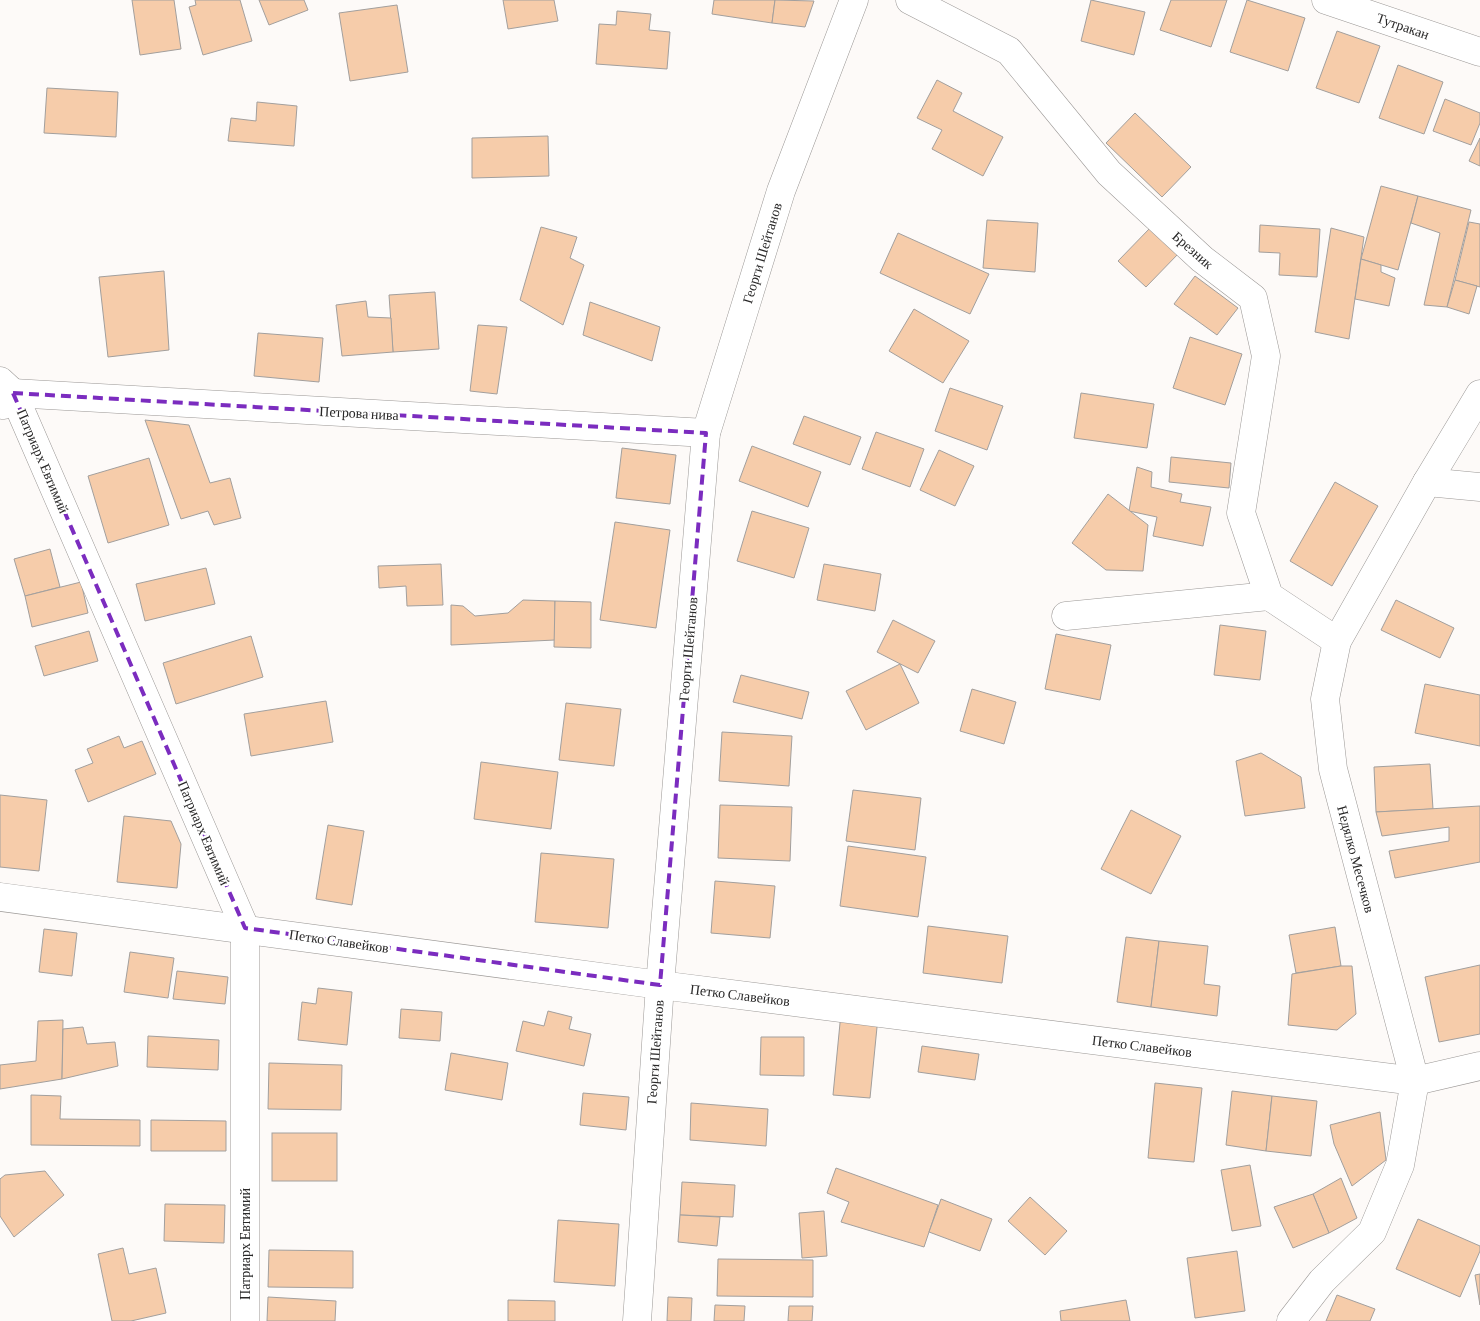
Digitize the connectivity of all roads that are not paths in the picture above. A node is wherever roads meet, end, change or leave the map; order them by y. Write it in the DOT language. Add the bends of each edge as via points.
graph roads {
  1 [pos="854,0"];
  2 [pos="910,0"];
  3 [pos="1326,0"];
  4 [pos="1480,52"];
  5 [pos="4,394"];
  6 [pos="1480,394"];
  7 [pos="706,433"];
  8 [pos="1426,482"];
  9 [pos="1480,487"];
  10 [pos="1269,596"];
  11 [pos="1066,616"];
  12 [pos="1337,641"];
  13 [pos="0,897"];
  14 [pos="246,928"];
  15 [pos="660,985"];
  16 [pos="1480,1066"];
  17 [pos="1415,1081"];
  18 [pos="244,1321"];
  19 [pos="637,1321"];
  20 [pos="1291,1321"];
  1 -- 7 [label="street, Георги Шейтанов" via="781,191"];
  2 -- 10 [label="street, Брезник" via="1009,51 1109,173 1202,259 1253,298 1266,356 1241,513"];
  3 -- 4 [label="street, Тутракан"];
  5 -- 7 [label="street, Петрова нива"];
  5 -- 14 [label="street, Патриарх Евтимий"];
  6 -- 8 [label="street, Недялко Месечков"];
  7 -- 15 [label="street, Георги Шейтанов"];
  8 -- 9 [label="street"];
  8 -- 12 [label="street, Недялко Месечков"];
  10 -- 11 [label="street"];
  10 -- 12 [label="street"];
  12 -- 17 [label="street, Недялко Месечков" via="1325,699 1332,769"];
  13 -- 14 [label="street, Петко Славейков"];
  14 -- 15 [label="street, Петко Славейков"];
  14 -- 18 [label="street, Патриарх Евтимий"];
  15 -- 17 [label="street, Петко Славейков"];
  15 -- 19 [label="street, Георги Шейтанов"];
  16 -- 17 [label="street, Петко Славейков"];
  17 -- 20 [label="street, Недялко Месечков" via="1400,1165 1372,1232 1322,1280"];
}
